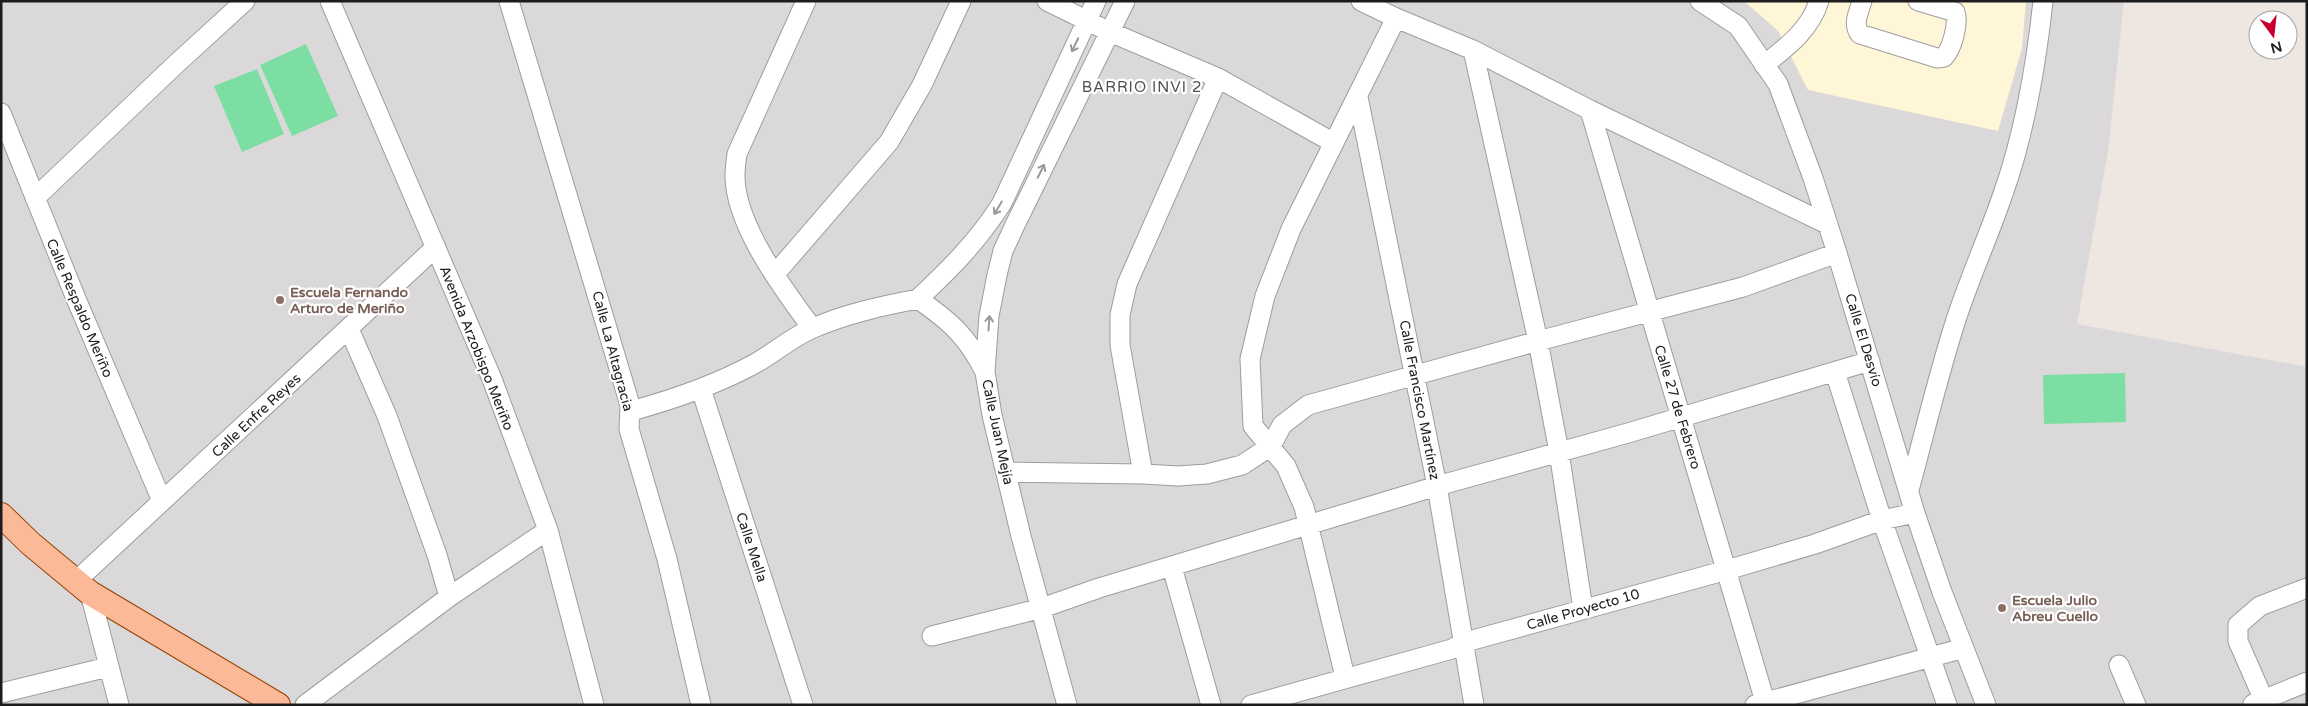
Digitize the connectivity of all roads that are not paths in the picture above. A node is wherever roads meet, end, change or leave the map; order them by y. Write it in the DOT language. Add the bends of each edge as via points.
graph roads {
  1 [pos="245,1"];
  2 [pos="330,1"];
  3 [pos="509,1"];
  4 [pos="806,1"];
  5 [pos="961,1"];
  6 [pos="1048,1"];
  7 [pos="1096,1"];
  8 [pos="1125,1"];
  9 [pos="1361,1"];
  10 [pos="1700,1"];
  11 [pos="1819,1"];
  12 [pos="1862,1"];
  13 [pos="1918,1"];
  14 [pos="2043,1"];
  15 [pos="1396,18"];
  16 [pos="1086,20"];
  17 [pos="1110,32"];
  18 [pos="1473,50"];
  19 [pos="1764,65"];
  20 [pos="1218,78"];
  21 [pos="1358,97"];
  22 [pos="1590,110"];
  23 [pos="1,113"];
  24 [pos="1334,143"];
  25 [pos="36,198"];
  26 [pos="1827,224"];
  27 [pos="436,248"];
  28 [pos="1837,253"];
  29 [pos="774,274"];
  30 [pos="918,299"];
  31 [pos="1649,312"];
  32 [pos="812,328"];
  33 [pos="349,329"];
  34 [pos="1538,340"];
  35 [pos="1870,361"];
  36 [pos="985,372"];
  37 [pos="1835,372"];
  38 [pos="1416,374"];
  39 [pos="701,390"];
  40 [pos="631,411"];
  41 [pos="1682,418"];
  42 [pos="1271,446"];
  43 [pos="1559,452"];
  44 [pos="1006,472"];
  45 [pos="1143,474"];
  46 [pos="1437,486"];
  47 [pos="1909,490"];
  48 [pos="162,502"];
  49 [pos="1915,513"];
  50 [pos="1,515"];
  51 [pos="1882,520"];
  52 [pos="1310,526"];
  53 [pos="548,530"];
  54 [pos="1172,567"];
  55 [pos="1727,570"];
  56 [pos="82,588"];
  57 [pos="2307,588"];
  58 [pos="449,597"];
  59 [pos="1042,608"];
  60 [pos="1583,609"];
  61 [pos="932,636"];
  62 [pos="1462,643"];
  63 [pos="1964,648"];
  64 [pos="1931,657"];
  65 [pos="2119,665"];
  66 [pos="108,667"];
  67 [pos="1345,678"];
  68 [pos="2307,682"];
  69 [pos="1,693"];
  70 [pos="2260,703"];
  71 [pos="275,704"];
  72 [pos="1762,704"];
  73 [pos="118,705"];
  74 [pos="305,705"];
  75 [pos="594,705"];
  76 [pos="701,705"];
  77 [pos="803,705"];
  78 [pos="1067,705"];
  79 [pos="1212,705"];
  80 [pos="1251,705"];
  81 [pos="1474,705"];
  82 [pos="1946,705"];
  83 [pos="1986,705"];
  84 [pos="2136,705"];
  1 -- 25 [label="street"];
  2 -- 27 [label="street, Avenida Arzobispo Meriño"];
  3 -- 40 [label="street, Calle La Altagracia"];
  4 -- 29 [label="street" via="737,154 735,178 739,201 749,231"];
  5 -- 29 [label="street" via="922,85 889,142"];
  6 -- 16 [label="street"];
  7 -- 16 [label="street"];
  8 -- 17 [label="street, Calle Juan Mejía"];
  9 -- 15 [label="street"];
  10 -- 19 [label="street, Calle El Desvío" via="1738,26"];
  11 -- 19 [label="street" via="1806,28"];
  12 -- 13 [label="street" via="1856,23 1860,34 1944,58 1957,18 1954,12"];
  14 -- 47 [label="street" via="2039,46 2006,184 1954,326"];
  15 -- 18 [label="street"];
  15 -- 21 [label="street"];
  16 -- 17 [label="street"];
  16 -- 30 [label="street, one-way" via="1002,202 973,244"];
  17 -- 20 [label="street"];
  36 -- 17 [label="street, Calle Juan Mejía, one-way" via="989,316 1003,251"];
  18 -- 22 [label="street"];
  18 -- 34 [label="street"];
  19 -- 26 [label="street, Calle El Desvío" via="1778,84"];
  20 -- 24 [label="street"];
  20 -- 45 [label="street" via="1127,284 1120,316 1120,346"];
  21 -- 24 [label="street"];
  21 -- 38 [label="street, Calle Francisco Martínez"];
  22 -- 26 [label="street"];
  22 -- 31 [label="street, Calle 27 de Febrero"];
  23 -- 25 [label="street, Calle Respaldo Meriño"];
  24 -- 42 [label="street" via="1291,229 1265,296 1250,359 1253,426"];
  25 -- 48 [label="street, Calle Respaldo Meriño"];
  26 -- 28 [label="street, Calle El Desvío"];
  27 -- 33 [label="street, Calle Enfre Reyes"];
  27 -- 53 [label="street, Avenida Arzobispo Meriño" via="492,379"];
  28 -- 31 [label="street" via="1743,287"];
  28 -- 35 [label="street, Calle El Desvío"];
  29 -- 32 [label="street"];
  30 -- 32 [label="street" via="840,317"];
  30 -- 36 [label="street" via="960,333 973,348"];
  31 -- 34 [label="street"];
  31 -- 41 [label="street, Calle 27 de Febrero"];
  32 -- 39 [label="street" via="757,362"];
  33 -- 48 [label="street, Calle Enfre Reyes"];
  33 -- 58 [label="street" via="387,416"];
  34 -- 38 [label="street"];
  34 -- 43 [label="street"];
  35 -- 37 [label="street"];
  35 -- 47 [label="street, Calle El Desvío"];
  36 -- 44 [label="street, Calle Juan Mejía"];
  37 -- 41 [label="street"];
  37 -- 51 [label="street"];
  38 -- 42 [label="street" via="1308,406 1282,425"];
  38 -- 46 [label="street, Calle Francisco Martínez"];
  39 -- 40 [label="street"];
  39 -- 77 [label="street, Calle Mella"];
  40 -- 76 [label="street, Calle La Altagracia" via="629,429 667,559"];
  41 -- 43 [label="street"];
  41 -- 55 [label="street, Calle 27 de Febrero"];
  42 -- 45 [label="street" via="1242,465 1207,474"];
  42 -- 52 [label="street" via="1286,466"];
  43 -- 46 [label="street"];
  43 -- 60 [label="street"];
  44 -- 45 [label="street"];
  44 -- 59 [label="street, Calle Juan Mejía"];
  46 -- 52 [label="street"];
  46 -- 62 [label="street, Calle Francisco Martínez"];
  47 -- 49 [label="street, Calle El Desvío"];
  48 -- 56 [label="street, Calle Enfre Reyes"];
  49 -- 51 [label="street, Calle Proyecto 10"];
  49 -- 63 [label="street, Calle El Desvío"];
  50 -- 56 [label="main road"];
  51 -- 55 [label="street, Calle Proyecto 10"];
  51 -- 64 [label="street"];
  52 -- 54 [label="street"];
  52 -- 67 [label="street"];
  53 -- 58 [label="street"];
  53 -- 75 [label="street, Avenida Arzobispo Meriño"];
  54 -- 59 [label="street"];
  54 -- 79 [label="street"];
  55 -- 60 [label="street, Calle Proyecto 10"];
  55 -- 72 [label="street, Calle 27 de Febrero"];
  56 -- 66 [label="street"];
  56 -- 71 [label="main road"];
  57 -- 70 [label="street" via="2260,606 2238,625 2238,641"];
  58 -- 74 [label="street"];
  59 -- 61 [label="street"];
  59 -- 78 [label="street, Calle Juan Mejía"];
  60 -- 62 [label="street, Calle Proyecto 10"];
  62 -- 67 [label="street, Calle Proyecto 10"];
  62 -- 81 [label="street, Calle Francisco Martínez"];
  63 -- 64 [label="street"];
  63 -- 83 [label="street, Calle El Desvío"];
  64 -- 72 [label="street"];
  64 -- 82 [label="street"];
  65 -- 84 [label="street"];
  66 -- 69 [label="street"];
  66 -- 73 [label="street"];
  67 -- 80 [label="street, Calle Proyecto 10"];
  68 -- 70 [label="street"];
}
